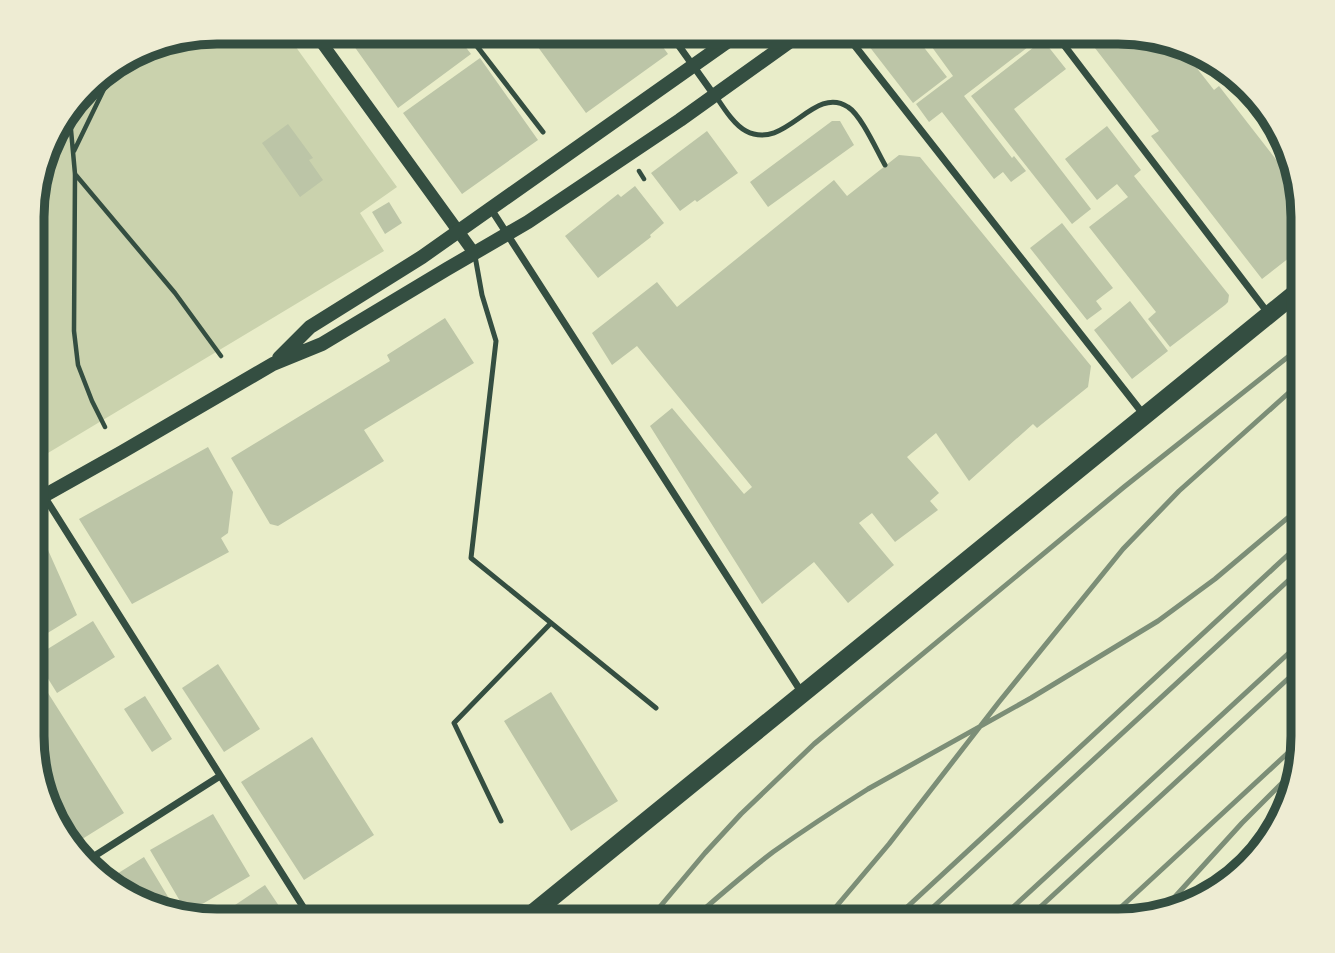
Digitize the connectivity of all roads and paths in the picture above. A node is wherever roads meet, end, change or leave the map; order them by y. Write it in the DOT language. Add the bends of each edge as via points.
graph roads {
  1 [pos="323,44"];
  2 [pos="476,44"];
  3 [pos="678,44"];
  4 [pos="724,44"];
  5 [pos="786,44"];
  6 [pos="853,44"];
  7 [pos="1063,44"];
  8 [pos="694,66"];
  9 [pos="116,76"];
  10 [pos="714,95"];
  11 [pos="71,125"];
  12 [pos="543,132"];
  13 [pos="73,152"];
  14 [pos="885,165"];
  15 [pos="639,172"];
  16 [pos="75,174"];
  17 [pos="644,179"];
  18 [pos="491,209"];
  19 [pos="459,231"];
  20 [pos="507,234"];
  21 [pos="474,253"];
  22 [pos="1291,297"];
  23 [pos="1269,315"];
  24 [pos="221,356"];
  25 [pos="273,364"];
  26 [pos="1145,415"];
  27 [pos="105,427"];
  28 [pos="44,496"];
  29 [pos="44,507"];
  30 [pos="551,623"];
  31 [pos="802,693"];
  32 [pos="656,708"];
  33 [pos="220,776"];
  34 [pos="501,821"];
  35 [pos="93,857"];
  36 [pos="304,909"];
  37 [pos="538,909"];
  1 -- 19 [label="street"];
  2 -- 12 [label="lane"];
  3 -- 8 [label="street"];
  4 -- 8 [label="main road"];
  5 -- 10 [label="main road"];
  6 -- 26 [label="street"];
  7 -- 23 [label="street"];
  8 -- 10 [label="street"];
  8 -- 18 [label="main road"];
  9 -- 13 [label="path" via="105,87"];
  10 -- 14 [label="lane" via="744,131 759,136 780,132 819,105 836,102 850,107"];
  10 -- 20 [label="main road"];
  11 -- 13 [label="path"];
  13 -- 16 [label="path"];
  15 -- 17 [label="path"];
  16 -- 24 [label="path" via="175,293"];
  16 -- 27 [label="path" via="78,365"];
  18 -- 19 [label="main road"];
  18 -- 20 [label="street"];
  19 -- 21 [label="street"];
  19 -- 25 [label="main road" via="310,327"];
  20 -- 21 [label="main road"];
  20 -- 31 [label="street"];
  21 -- 25 [label="main road" via="322,344"];
  21 -- 30 [label="lane" via="496,341 471,558"];
  22 -- 23 [label="main road"];
  23 -- 26 [label="main road"];
  25 -- 28 [label="main road"];
  26 -- 31 [label="main road"];
  29 -- 33 [label="street"];
  30 -- 32 [label="lane"];
  30 -- 34 [label="lane" via="454,723"];
  31 -- 37 [label="main road"];
  33 -- 35 [label="street"];
  33 -- 36 [label="street"];
}
